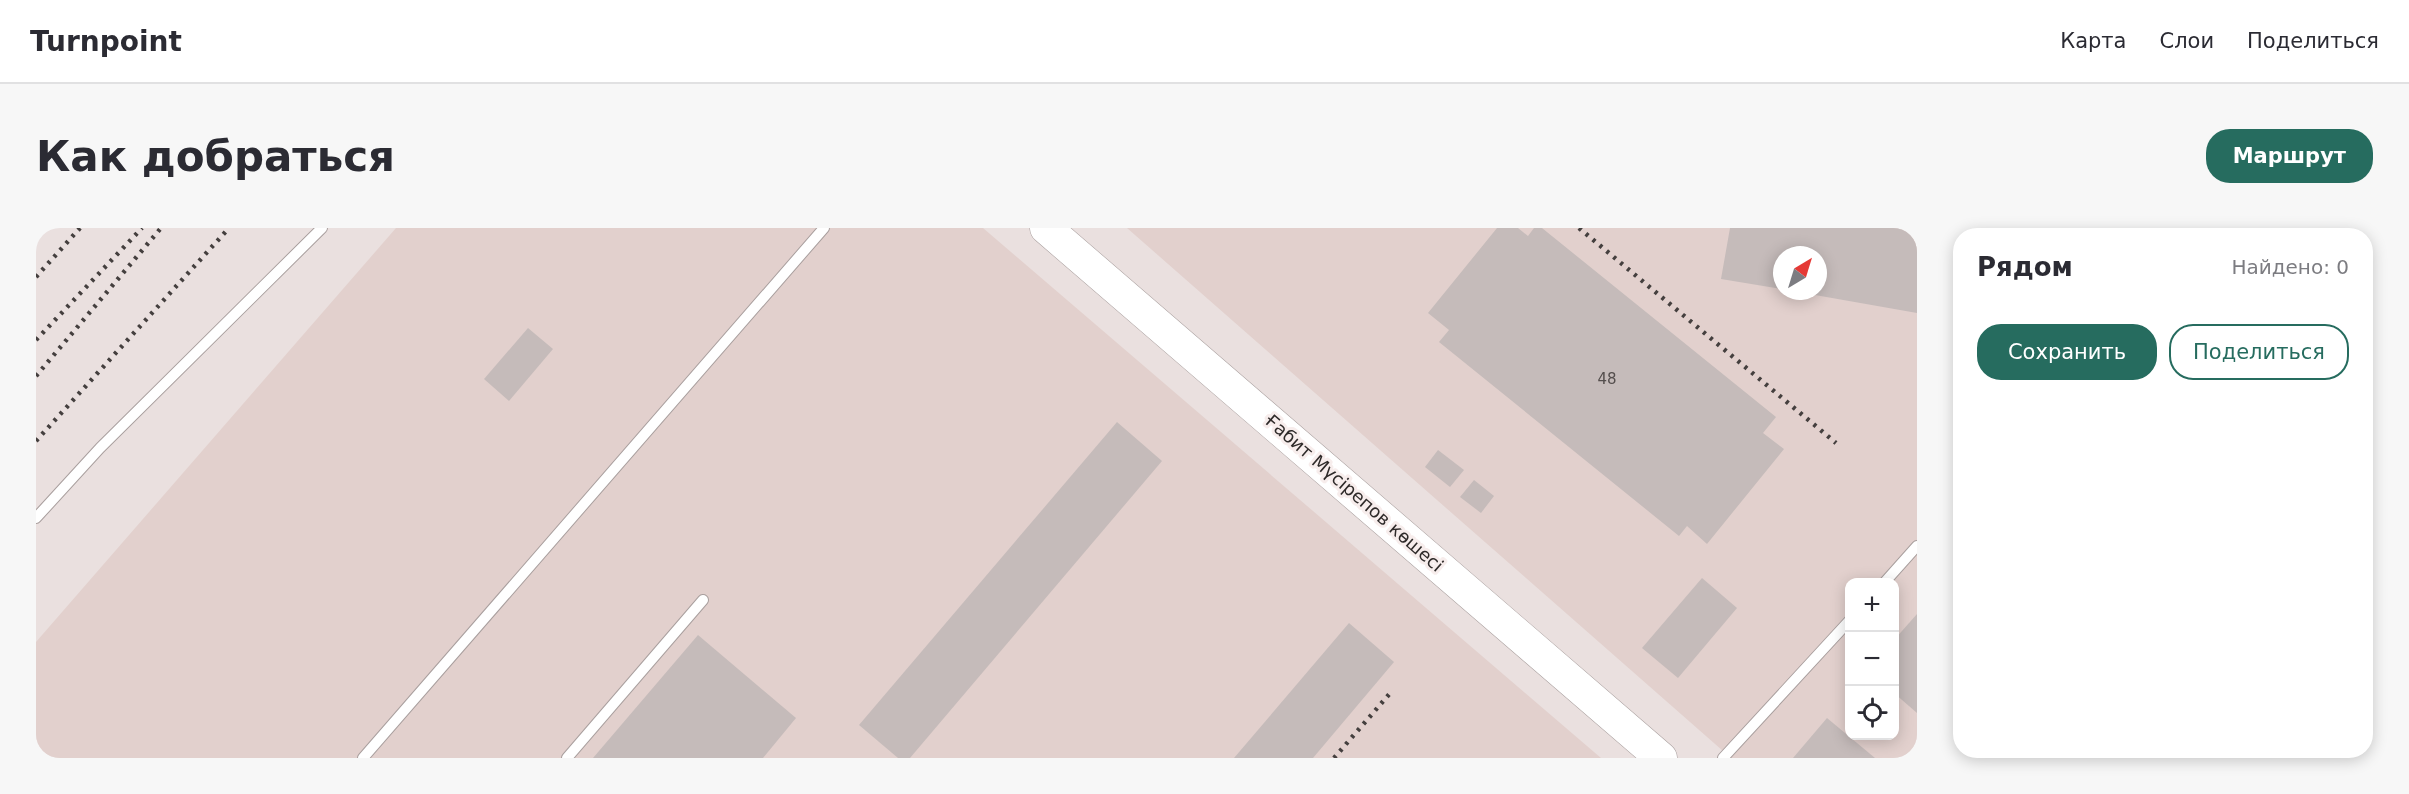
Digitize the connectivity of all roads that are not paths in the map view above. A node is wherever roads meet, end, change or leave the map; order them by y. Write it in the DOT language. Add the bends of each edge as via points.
graph roads {
  1 [pos="322,228"];
  2 [pos="824,228"];
  3 [pos="1046,228"];
  4 [pos="36,518"];
  5 [pos="1917,546"];
  6 [pos="1888,578"];
  7 [pos="703,600"];
  8 [pos="1845,625"];
  9 [pos="363,758"];
  10 [pos="567,758"];
  11 [pos="1661,758"];
  12 [pos="1723,758"];
  1 -- 4 [label="lane" via="100,448"];
  2 -- 9 [label="lane"];
  3 -- 11 [label="main road, Ғабит Мүсірепов көшесі"];
  5 -- 6 [label="lane"];
  7 -- 10 [label="lane"];
  8 -- 12 [label="lane"];
}
